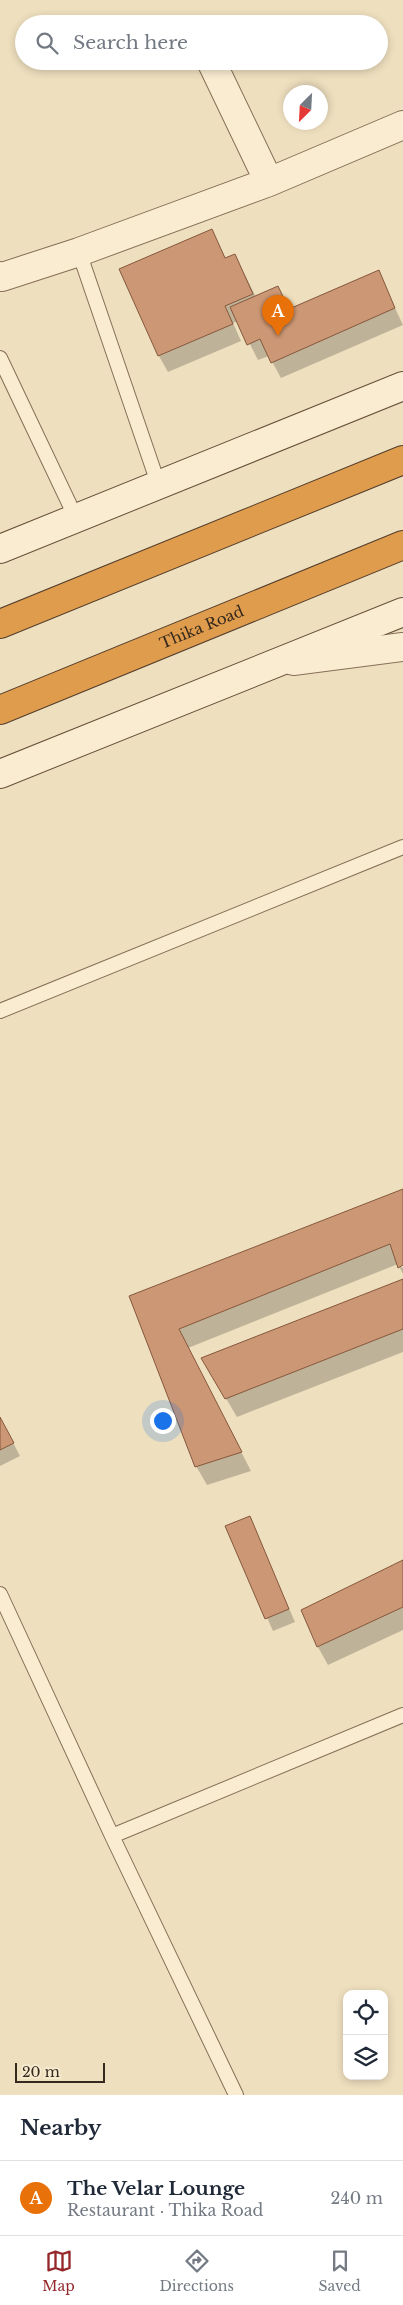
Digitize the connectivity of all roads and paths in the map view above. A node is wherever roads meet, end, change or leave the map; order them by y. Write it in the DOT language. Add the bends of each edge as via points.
graph roads {
  1 [pos="216,70"];
  2 [pos="403,125"];
  3 [pos="269,182"];
  4 [pos="79,252"];
  5 [pos="0,276"];
  6 [pos="0,358"];
  7 [pos="403,386"];
  8 [pos="403,460"];
  9 [pos="160,486"];
  10 [pos="76,518"];
  11 [pos="403,545"];
  12 [pos="0,549"];
  13 [pos="403,612"];
  14 [pos="0,624"];
  15 [pos="403,647"];
  16 [pos="276,663"];
  17 [pos="0,710"];
  18 [pos="0,774"];
  19 [pos="403,847"];
  20 [pos="0,1011"];
  21 [pos="0,1594"];
  22 [pos="403,1715"];
  23 [pos="112,1836"];
  24 [pos="236,2095"];
  1 -- 3 [label="main road"];
  2 -- 3 [label="main road"];
  3 -- 4 [label="main road"];
  4 -- 5 [label="main road"];
  4 -- 9 [label="lane"];
  6 -- 10 [label="lane"];
  7 -- 9 [label="main road"];
  8 -- 14 [label="highway"];
  9 -- 10 [label="main road"];
  10 -- 12 [label="main road"];
  11 -- 17 [label="highway, Thika Road"];
  13 -- 16 [label="main road"];
  15 -- 16 [label="main road"];
  16 -- 18 [label="main road"];
  19 -- 20 [label="lane"];
  21 -- 23 [label="lane"];
  22 -- 23 [label="lane"];
  23 -- 24 [label="lane"];
}
